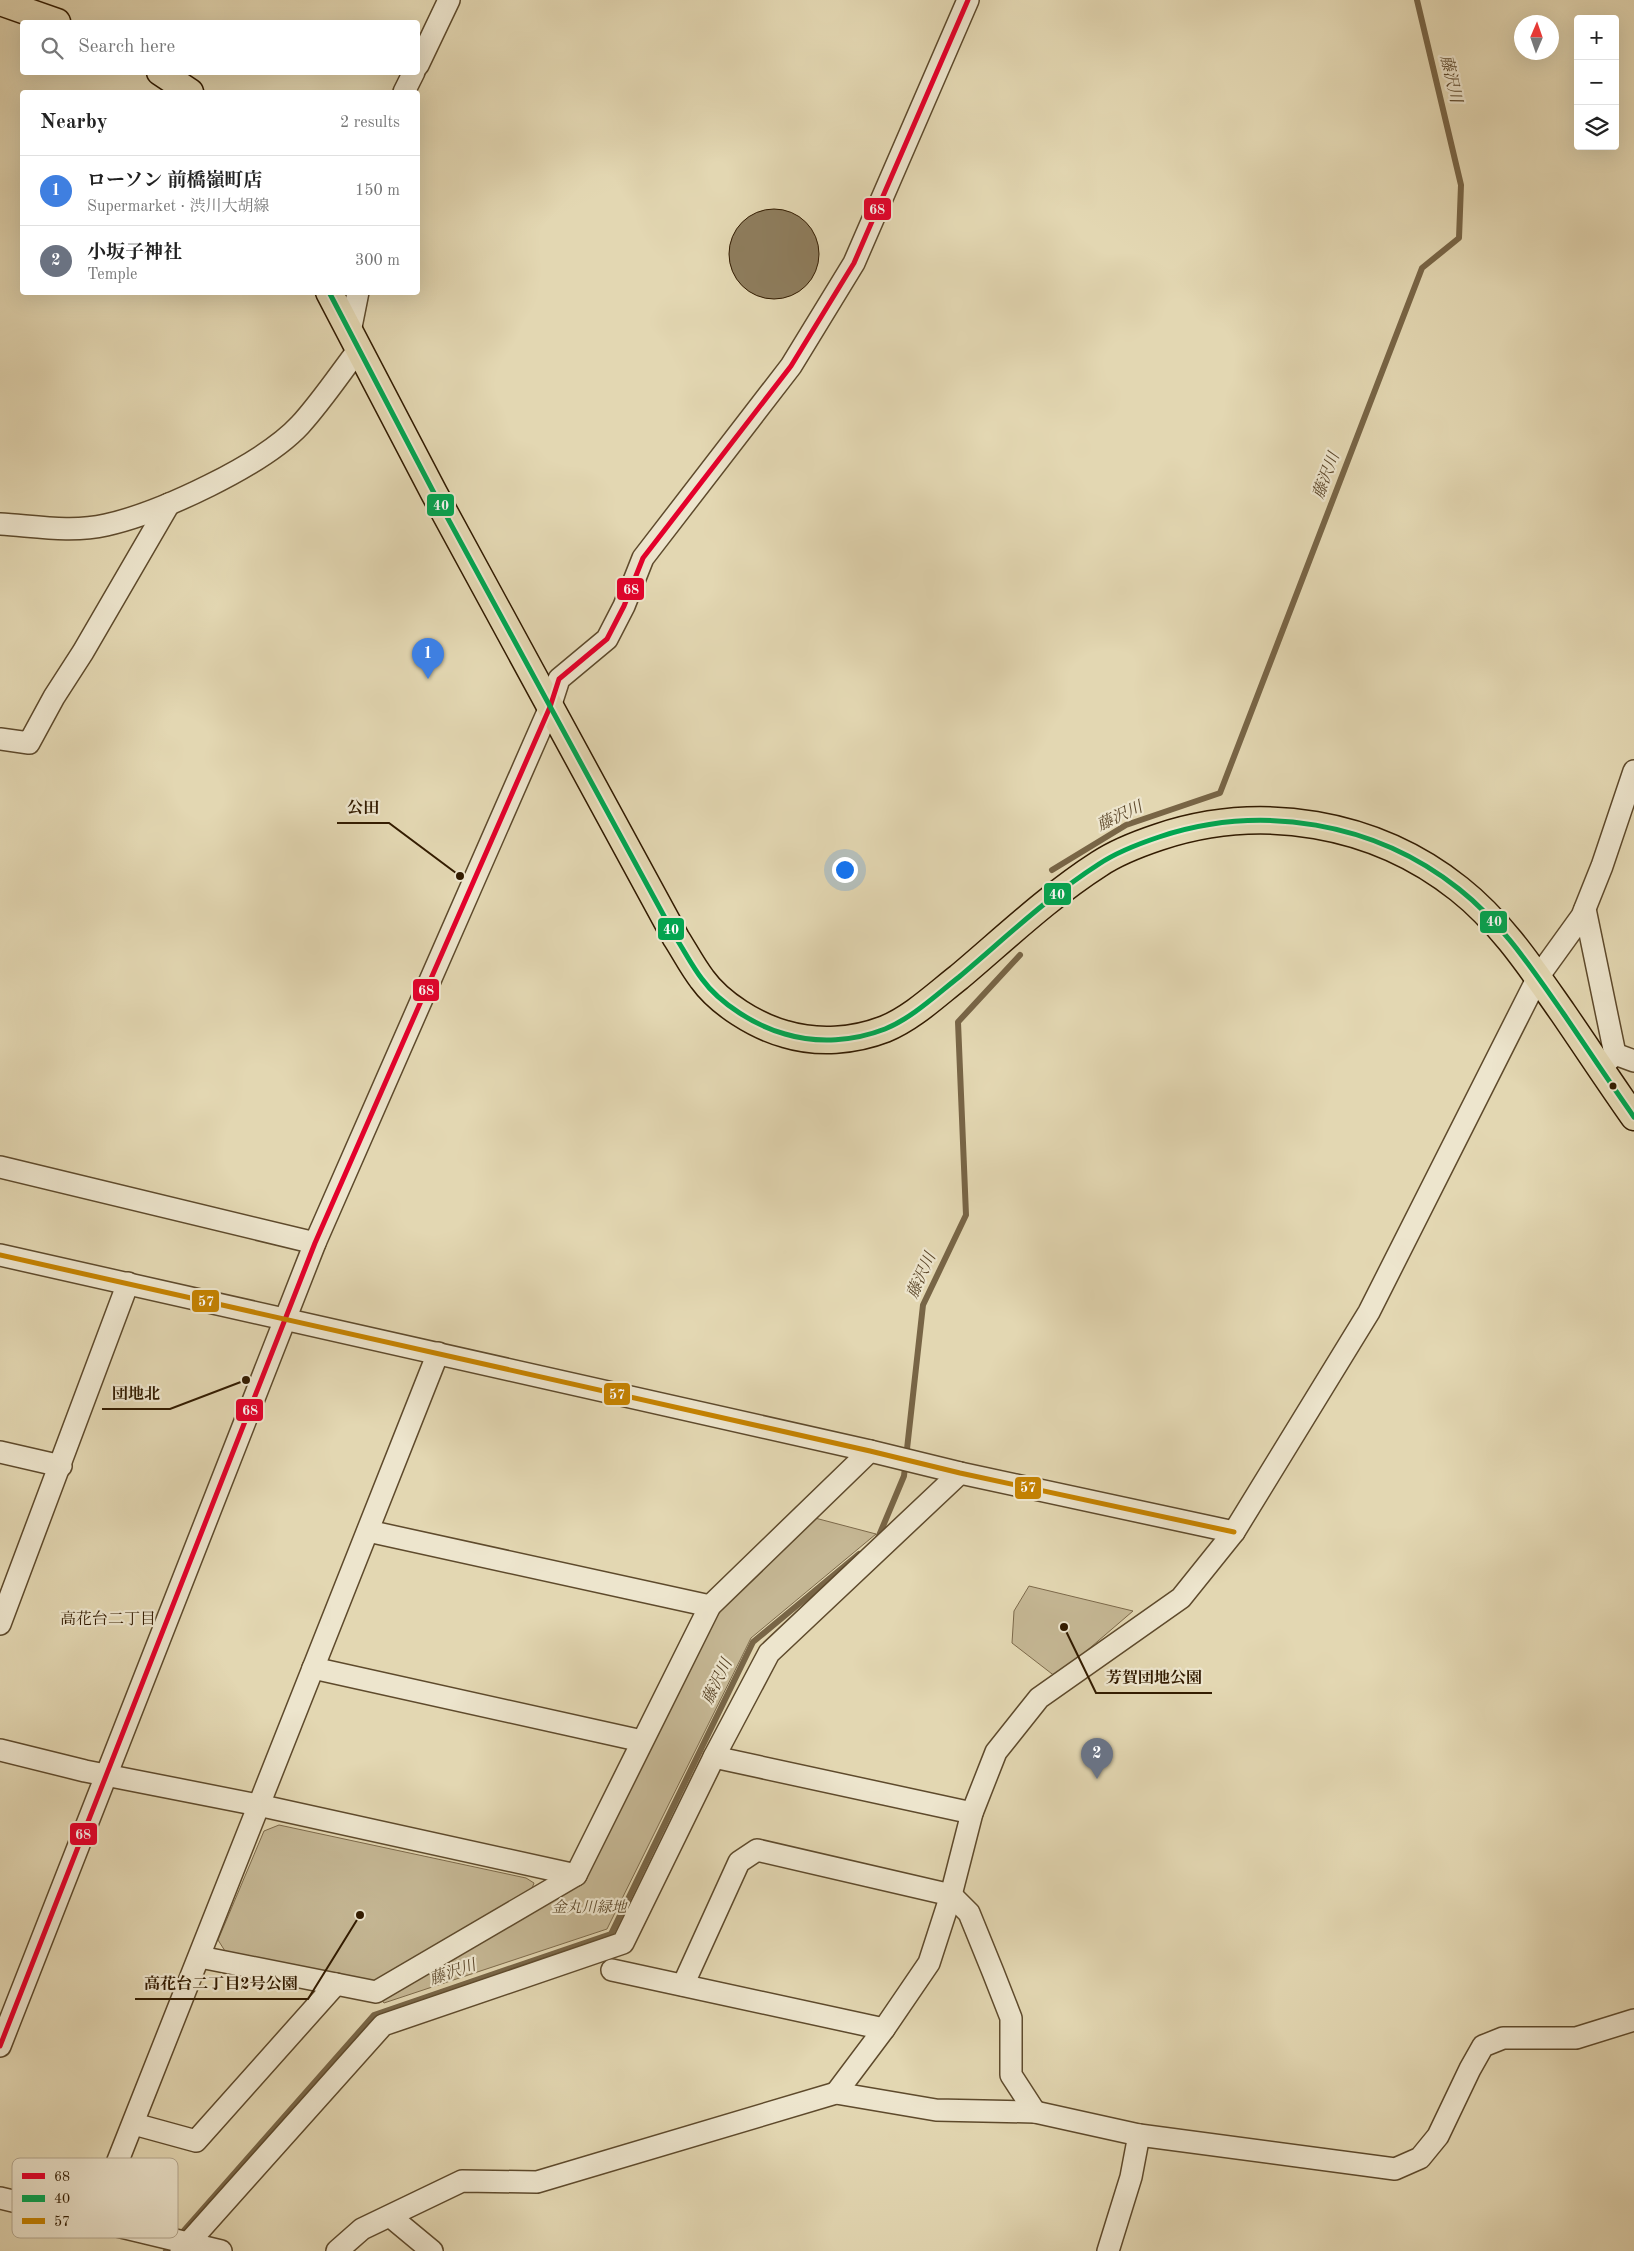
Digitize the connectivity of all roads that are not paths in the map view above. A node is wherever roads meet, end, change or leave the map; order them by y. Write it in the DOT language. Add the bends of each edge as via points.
graph roads {
  1 [pos="449,0"];
  2 [pos="968,0"];
  3 [pos="0,2"];
  4 [pos="51,20"];
  5 [pos="420,61"];
  6 [pos="164,75"];
  7 [pos="412,75"];
  8 [pos="187,90"];
  9 [pos="405,90"];
  10 [pos="331,295"];
  11 [pos="358,295"];
  12 [pos="354,341"];
  13 [pos="169,504"];
  14 [pos="0,524"];
  15 [pos="550,707"];
  16 [pos="0,739"];
  17 [pos="1634,771"];
  18 [pos="1585,909"];
  19 [pos="1538,977"];
  20 [pos="1616,1061"];
  21 [pos="1634,1117"];
  22 [pos="0,1167"];
  23 [pos="315,1243"];
  24 [pos="0,1255"];
  25 [pos="128,1283"];
  26 [pos="285,1318"];
  27 [pos="438,1353"];
  28 [pos="870,1450"];
  29 [pos="0,1452"];
  30 [pos="61,1466"];
  31 [pos="960,1473"];
  32 [pos="368,1530"];
  33 [pos="1234,1532"];
  34 [pos="4,1601"];
  35 [pos="710,1606"];
  36 [pos="0,1624"];
  37 [pos="313,1668"];
  38 [pos="642,1740"];
  39 [pos="0,1750"];
  40 [pos="714,1757"];
  41 [pos="105,1775"];
  42 [pos="258,1805"];
  43 [pos="972,1813"];
  44 [pos="576,1875"];
  45 [pos="951,1895"];
  46 [pos="200,1957"];
  47 [pos="612,1970"];
  48 [pos="336,1984"];
  49 [pos="684,1985"];
  50 [pos="1634,2020"];
  51 [pos="884,2029"];
  52 [pos="0,2046"];
  53 [pos="836,2093"];
  54 [pos="1035,2112"];
  55 [pos="134,2124"];
  56 [pos="1139,2135"];
  57 [pos="120,2158"];
  58 [pos="390,2217"];
  59 [pos="152,2238"];
  60 [pos="184,2247"];
  61 [pos="221,2251"];
  62 [pos="337,2251"];
  63 [pos="432,2251"];
  64 [pos="1108,2251"];
  1 -- 5 [label="street"];
  2 -- 15 [label="street" via="854,263 791,366 643,558 607,639 559,679"];
  3 -- 4 [label="main road"];
  6 -- 8 [label="main road"];
  7 -- 9 [label="street"];
  10 -- 12 [label="main road"];
  11 -- 12 [label="street"];
  12 -- 13 [label="street" via="300,426 265,454"];
  12 -- 15 [label="main road"];
  13 -- 14 [label="street" via="105,525 71,528"];
  13 -- 16 [label="street" via="29,743"];
  15 -- 19 [label="main road" via="676,938 704,982 747,1019 798,1038 836,1041 886,1029 940,993 1099,863 1128,848 1179,830 1244,820 1280,821 1339,830 1374,840 1428,868 1460,890 1495,922"];
  15 -- 23 [label="street"];
  17 -- 18 [label="street"];
  18 -- 19 [label="street"];
  18 -- 20 [label="street"];
  19 -- 20 [label="main road"];
  19 -- 33 [label="street" via="1369,1312"];
  20 -- 21 [label="main road"];
  22 -- 23 [label="street"];
  23 -- 26 [label="street"];
  24 -- 25 [label="street"];
  25 -- 26 [label="street"];
  25 -- 30 [label="street"];
  26 -- 27 [label="street"];
  26 -- 41 [label="street"];
  27 -- 28 [label="street"];
  27 -- 32 [label="street"];
  28 -- 31 [label="street"];
  28 -- 35 [label="street"];
  29 -- 30 [label="street"];
  30 -- 34 [label="street"];
  31 -- 33 [label="street"];
  31 -- 40 [label="street" via="768,1653"];
  32 -- 35 [label="street"];
  32 -- 37 [label="street"];
  33 -- 43 [label="street" via="1181,1598 1038,1698 996,1752"];
  34 -- 36 [label="street"];
  35 -- 38 [label="street"];
  37 -- 38 [label="street"];
  37 -- 42 [label="street"];
  38 -- 44 [label="street"];
  39 -- 41 [label="street"];
  40 -- 43 [label="street"];
  40 -- 60 [label="street" via="623,1943 383,2025"];
  41 -- 42 [label="street"];
  41 -- 52 [label="street"];
  42 -- 44 [label="street"];
  42 -- 46 [label="street"];
  43 -- 45 [label="street"];
  44 -- 48 [label="street" via="376,1992"];
  45 -- 49 [label="street" via="757,1850 739,1862"];
  45 -- 51 [label="street" via="929,1963"];
  45 -- 54 [label="street" via="969,1913 1011,2018 1011,2076"];
  46 -- 48 [label="street"];
  46 -- 55 [label="street"];
  47 -- 49 [label="street"];
  48 -- 55 [label="street" via="196,2141"];
  49 -- 51 [label="street"];
  50 -- 56 [label="street" via="1576,2038 1503,2038 1483,2046 1438,2136 1420,2158 1395,2169"];
  51 -- 53 [label="street"];
  53 -- 54 [label="street" via="936,2110"];
  53 -- 58 [label="street" via="537,2182 462,2182"];
  54 -- 56 [label="street"];
  55 -- 57 [label="street"];
  56 -- 64 [label="street" via="1132,2176"];
  58 -- 62 [label="street" via="362,2229"];
  58 -- 63 [label="street"];
  59 -- 60 [label="street"];
  60 -- 61 [label="street"];
}
